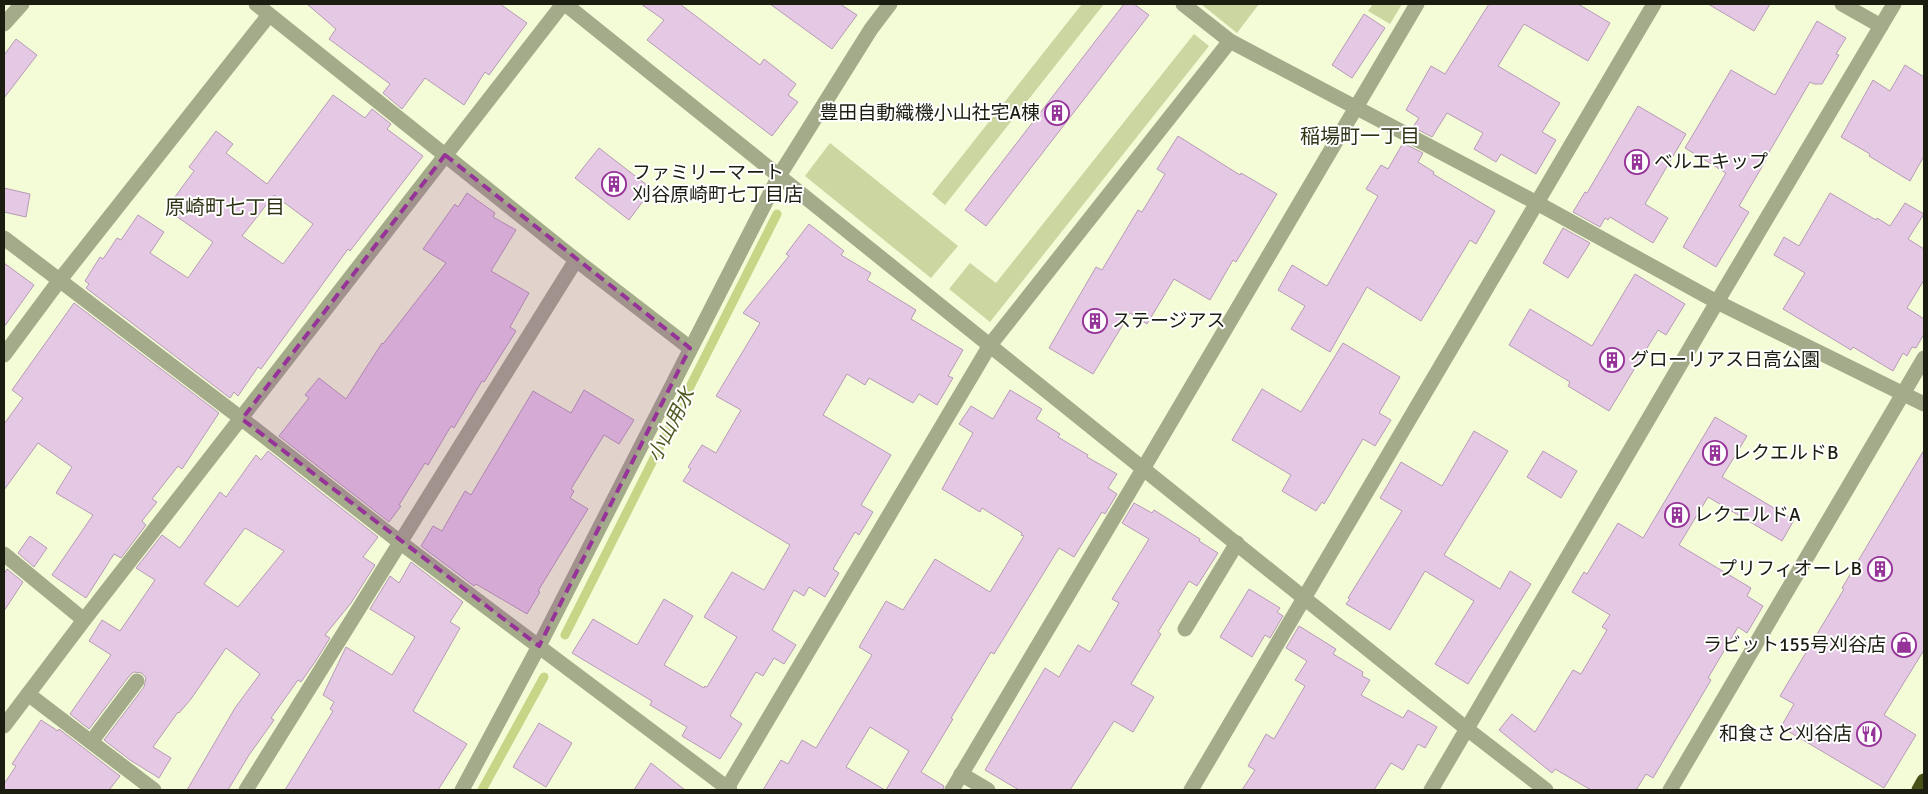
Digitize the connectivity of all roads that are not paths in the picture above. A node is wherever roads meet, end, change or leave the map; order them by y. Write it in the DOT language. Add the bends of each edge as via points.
graph roads {
  1 [pos="22,4"];
  2 [pos="256,4"];
  3 [pos="564,4"];
  4 [pos="890,4"];
  5 [pos="1183,4"];
  6 [pos="1417,4"];
  7 [pos="1654,4"];
  8 [pos="1842,4"];
  9 [pos="1894,4"];
  10 [pos="269,15"];
  11 [pos="4,24"];
  12 [pos="1881,26"];
  13 [pos="1230,41"];
  14 [pos="1356,108"];
  15 [pos="445,155"];
  16 [pos="779,176"];
  17 [pos="1537,203"];
  18 [pos="4,238"];
  19 [pos="576,260"];
  20 [pos="59,281"];
  21 [pos="1717,302"];
  22 [pos="990,345"];
  23 [pos="690,348"];
  24 [pos="4,355"];
  25 [pos="1924,358"];
  26 [pos="1904,393"];
  27 [pos="1924,404"];
  28 [pos="242,419"];
  29 [pos="1144,469"];
  30 [pos="401,543"];
  31 [pos="1237,543"];
  32 [pos="4,554"];
  33 [pos="1305,598"];
  34 [pos="84,620"];
  35 [pos="1186,629"];
  36 [pos="539,646"];
  37 [pos="137,681"];
  38 [pos="28,694"];
  39 [pos="4,726"];
  40 [pos="1467,729"];
  41 [pos="91,742"];
  42 [pos="961,774"];
  43 [pos="1924,781"];
  44 [pos="154,790"];
  45 [pos="246,790"];
  46 [pos="462,790"];
  47 [pos="728,790"];
  48 [pos="952,790"];
  49 [pos="988,790"];
  50 [pos="1191,790"];
  51 [pos="1431,790"];
  52 [pos="1546,790"];
  53 [pos="1670,790"];
  54 [pos="1919,790"];
  1 -- 11 [label="street"];
  2 -- 10 [label="street"];
  3 -- 15 [label="street"];
  3 -- 16 [label="street"];
  4 -- 16 [label="street"];
  5 -- 13 [label="street"];
  6 -- 14 [label="street"];
  7 -- 17 [label="street"];
  8 -- 12 [label="street"];
  9 -- 12 [label="street"];
  10 -- 15 [label="street"];
  10 -- 20 [label="street"];
  12 -- 21 [label="street"];
  13 -- 14 [label="street"];
  13 -- 22 [label="street"];
  14 -- 17 [label="street"];
  14 -- 29 [label="street"];
  15 -- 19 [label="street"];
  15 -- 28 [label="street"];
  16 -- 22 [label="street"];
  16 -- 23 [label="street"];
  17 -- 21 [label="street"];
  17 -- 33 [label="street"];
  18 -- 20 [label="street"];
  19 -- 23 [label="street"];
  19 -- 30 [label="street"];
  20 -- 24 [label="street"];
  20 -- 28 [label="street"];
  21 -- 26 [label="street"];
  21 -- 40 [label="street"];
  22 -- 29 [label="street"];
  22 -- 47 [label="street"];
  23 -- 36 [label="street"];
  25 -- 26 [label="street"];
  26 -- 27 [label="street"];
  26 -- 53 [label="street"];
  28 -- 30 [label="street"];
  28 -- 34 [label="street"];
  29 -- 31 [label="street"];
  29 -- 42 [label="street"];
  30 -- 36 [label="street"];
  30 -- 45 [label="street"];
  31 -- 33 [label="street"];
  31 -- 35 [label="street"];
  32 -- 34 [label="street"];
  33 -- 40 [label="street"];
  33 -- 50 [label="street"];
  34 -- 38 [label="street"];
  36 -- 46 [label="street"];
  36 -- 47 [label="street"];
  37 -- 41 [label="street"];
  38 -- 39 [label="street"];
  38 -- 41 [label="street"];
  40 -- 51 [label="street"];
  40 -- 52 [label="street"];
  41 -- 44 [label="street"];
  42 -- 48 [label="street"];
  42 -- 49 [label="street"];
  43 -- 54 [label="highway"];
}
